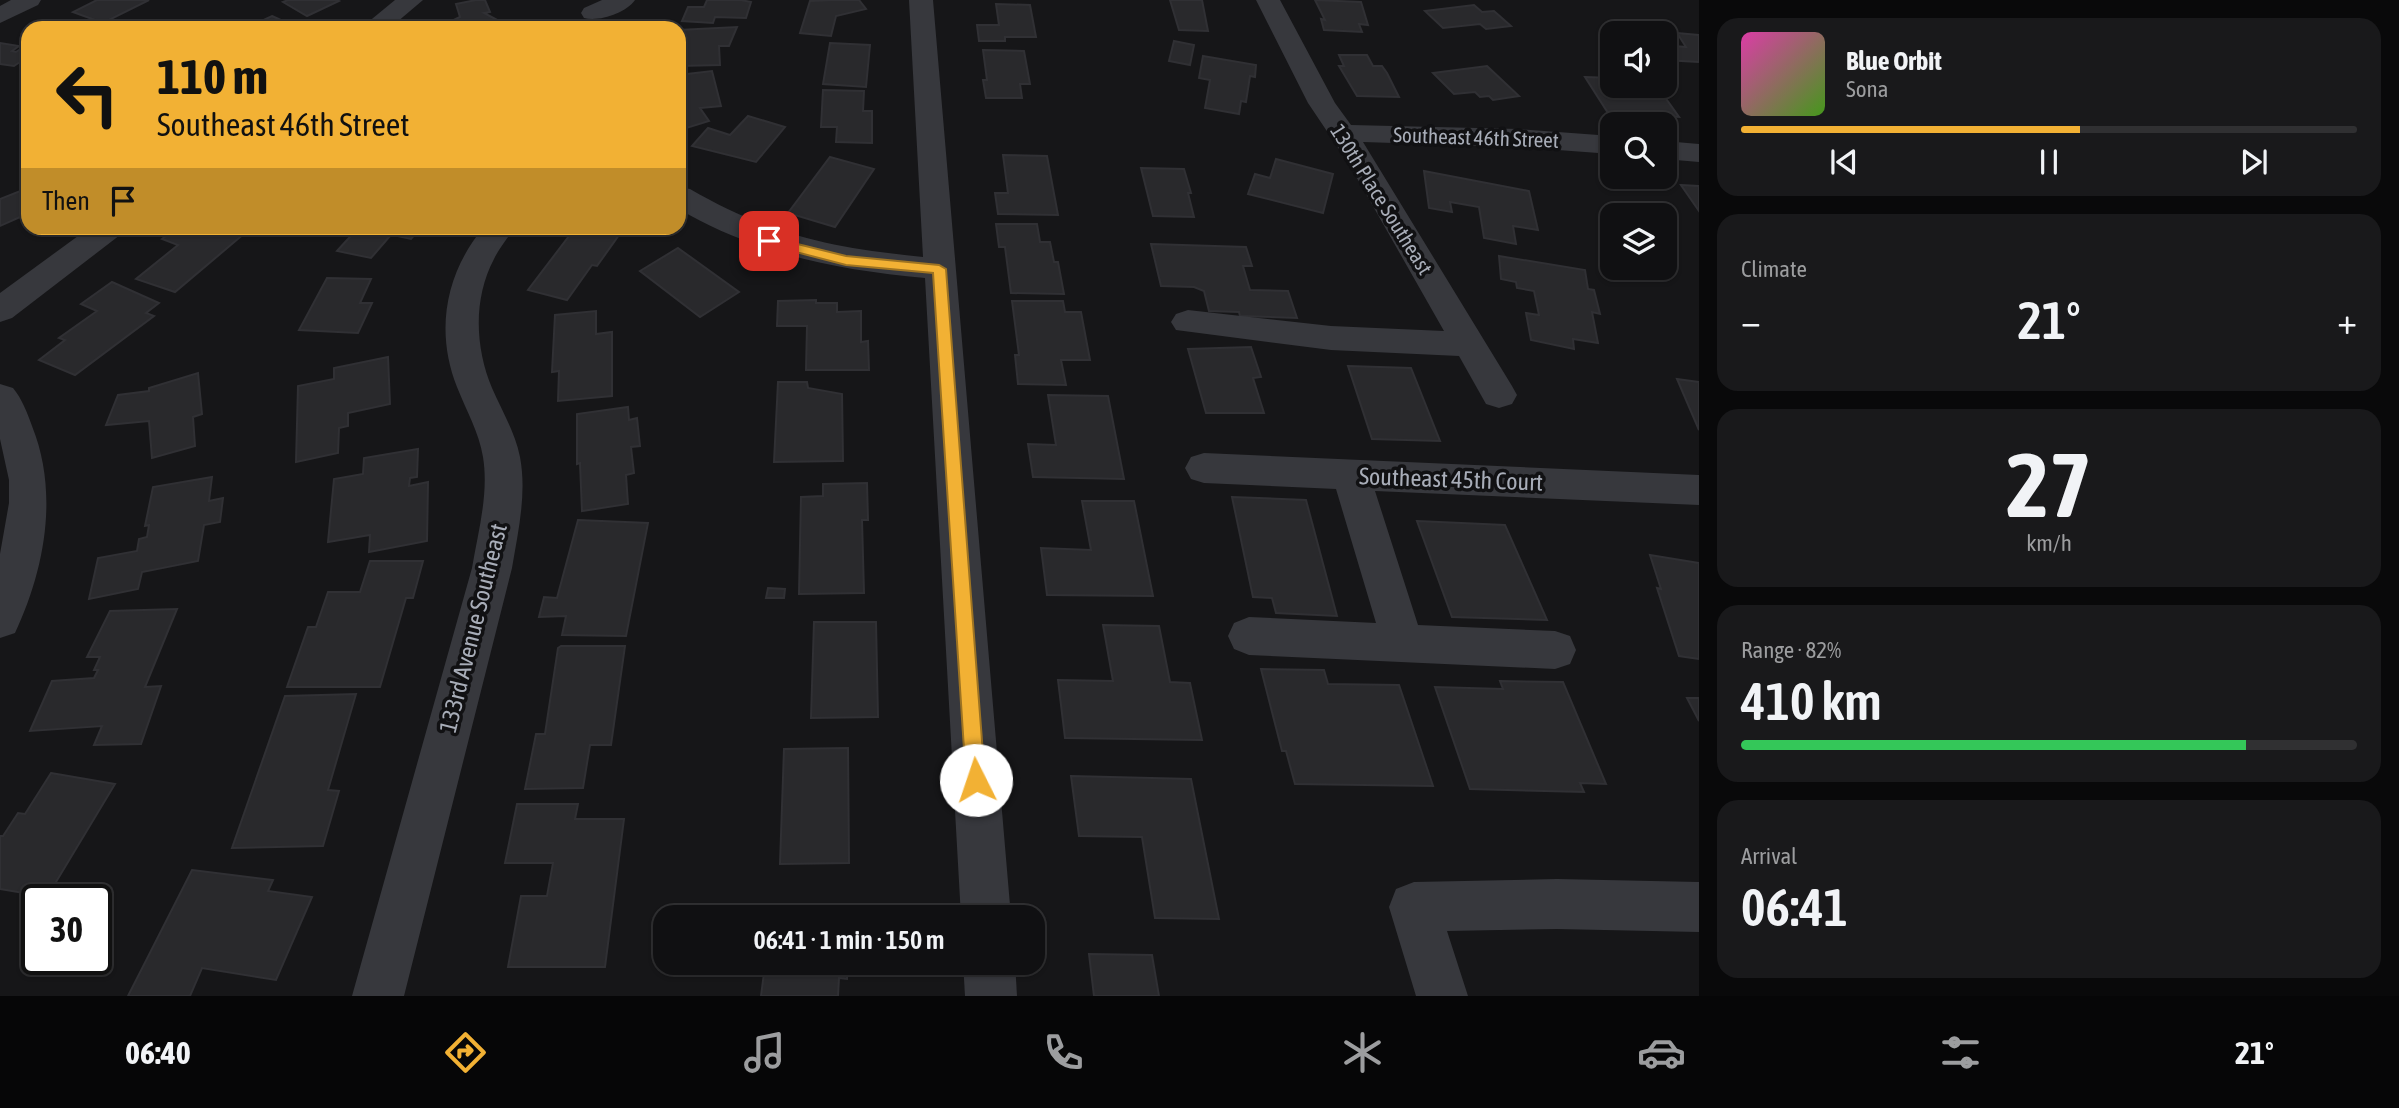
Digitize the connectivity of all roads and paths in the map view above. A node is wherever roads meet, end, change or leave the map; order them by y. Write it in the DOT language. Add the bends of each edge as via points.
graph roads {
  1 [pos="30,0"];
  2 [pos="411,0"];
  3 [pos="623,0"];
  4 [pos="921,0"];
  5 [pos="1268,0"];
  6 [pos="587,15"];
  7 [pos="0,16"];
  8 [pos="383,21"];
  9 [pos="1341,132"];
  10 [pos="1600,144"];
  11 [pos="1677,151"];
  12 [pos="1699,152"];
  13 [pos="686,200"];
  14 [pos="100,235"];
  15 [pos="492,235"];
  16 [pos="939,269"];
  17 [pos="0,310"];
  18 [pos="1188,322"];
  19 [pos="1469,344"];
  20 [pos="1499,395"];
  21 [pos="0,397"];
  22 [pos="1204,468"];
  23 [pos="1351,475"];
  24 [pos="1699,490"];
  25 [pos="0,620"];
  26 [pos="1249,636"];
  27 [pos="1403,643"];
  28 [pos="1555,650"];
  29 [pos="985,905"];
  30 [pos="1699,907"];
  31 [pos="990,975"];
  32 [pos="378,996"];
  33 [pos="991,996"];
  34 [pos="1442,996"];
  1 -- 7 [label="street"];
  2 -- 8 [label="street"];
  3 -- 6 [label="street"];
  4 -- 16 [label="street"];
  5 -- 9 [label="street, 130th Place Southeast"];
  9 -- 10 [label="street, Southeast 46th Street"];
  9 -- 19 [label="street, 130th Place Southeast"];
  11 -- 12 [label="street"];
  13 -- 16 [label="street" via="711,216 790,248 846,260"];
  14 -- 17 [label="street"];
  15 -- 32 [label="street, 133rd Avenue Southeast" via="467,278 460,324 469,372 496,433 503,466 503,504 492,568"];
  16 -- 29 [label="street"];
  18 -- 19 [label="street" via="1331,338"];
  19 -- 20 [label="street, 130th Place Southeast"];
  21 -- 25 [label="street" via="22,447 30,485 26,539"];
  22 -- 23 [label="street, Southeast 45th Court"];
  23 -- 24 [label="street, Southeast 45th Court"];
  23 -- 27 [label="street"];
  26 -- 27 [label="street"];
  27 -- 28 [label="street"];
  30 -- 34 [label="street" via="1414,907"];
  31 -- 33 [label="street"];
}
